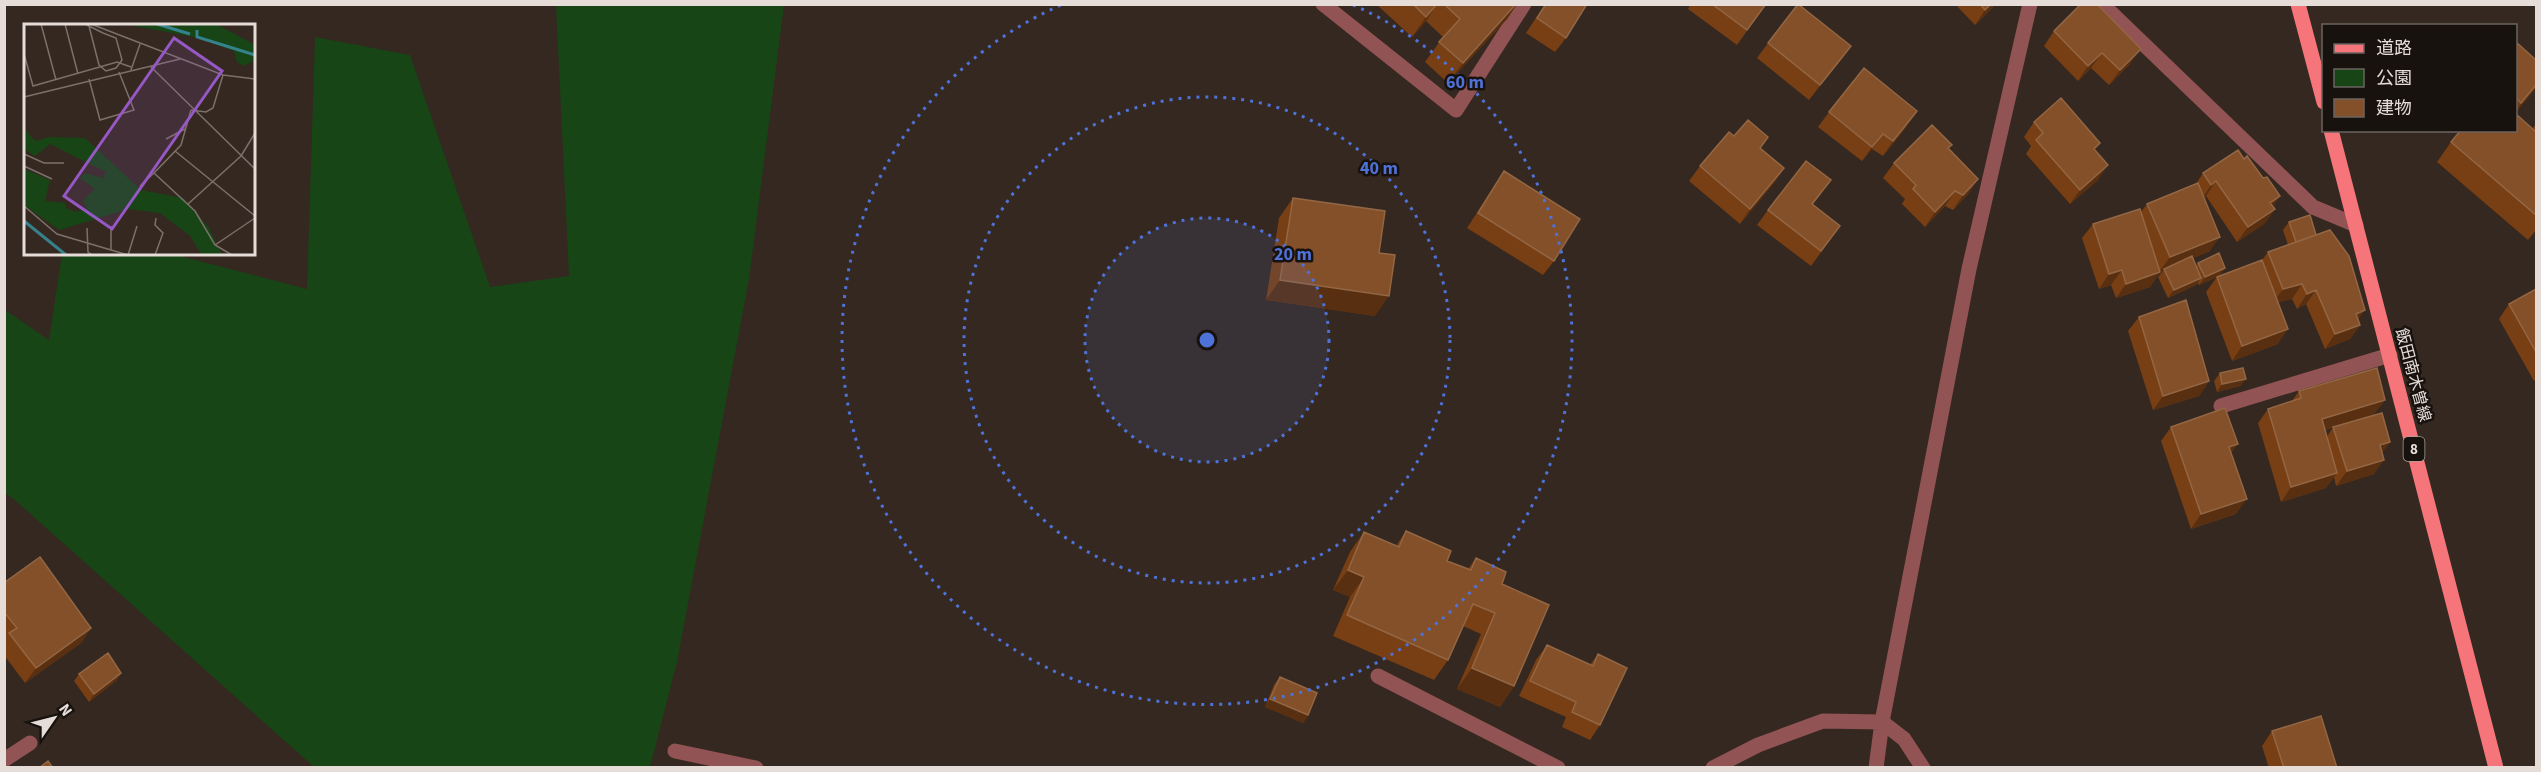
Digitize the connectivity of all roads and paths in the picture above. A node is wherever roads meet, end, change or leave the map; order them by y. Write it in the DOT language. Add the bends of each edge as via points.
graph roads {
  1 [pos="1323,4"];
  2 [pos="1524,4"];
  3 [pos="2030,4"];
  4 [pos="2102,4"];
  5 [pos="2298,4"];
  6 [pos="2322,94"];
  7 [pos="2332,132"];
  8 [pos="2356,225"];
  9 [pos="2390,355"];
  10 [pos="2221,406"];
  11 [pos="1378,676"];
  12 [pos="1881,722"];
  13 [pos="30,743"];
  14 [pos="675,751"];
  15 [pos="4,760"];
  16 [pos="756,768"];
  17 [pos="1558,768"];
  18 [pos="1713,768"];
  19 [pos="1876,768"];
  20 [pos="1923,768"];
  21 [pos="2496,768"];
  1 -- 2 [label="street" via="1456,110"];
  3 -- 12 [label="street" via="1969,269"];
  4 -- 8 [label="street" via="2313,207"];
  5 -- 6 [label="main road"];
  7 -- 8 [label="main road, 飯田南木曽線 / 8"];
  8 -- 9 [label="main road, 飯田南木曽線 / 8"];
  9 -- 10 [label="street"];
  9 -- 21 [label="main road, 飯田南木曽線 / 8"];
  11 -- 17 [label="street"];
  12 -- 18 [label="street" via="1823,721 1758,745"];
  12 -- 19 [label="street"];
  12 -- 20 [label="street" via="1904,739"];
  13 -- 15 [label="street"];
  14 -- 16 [label="street"];
}
